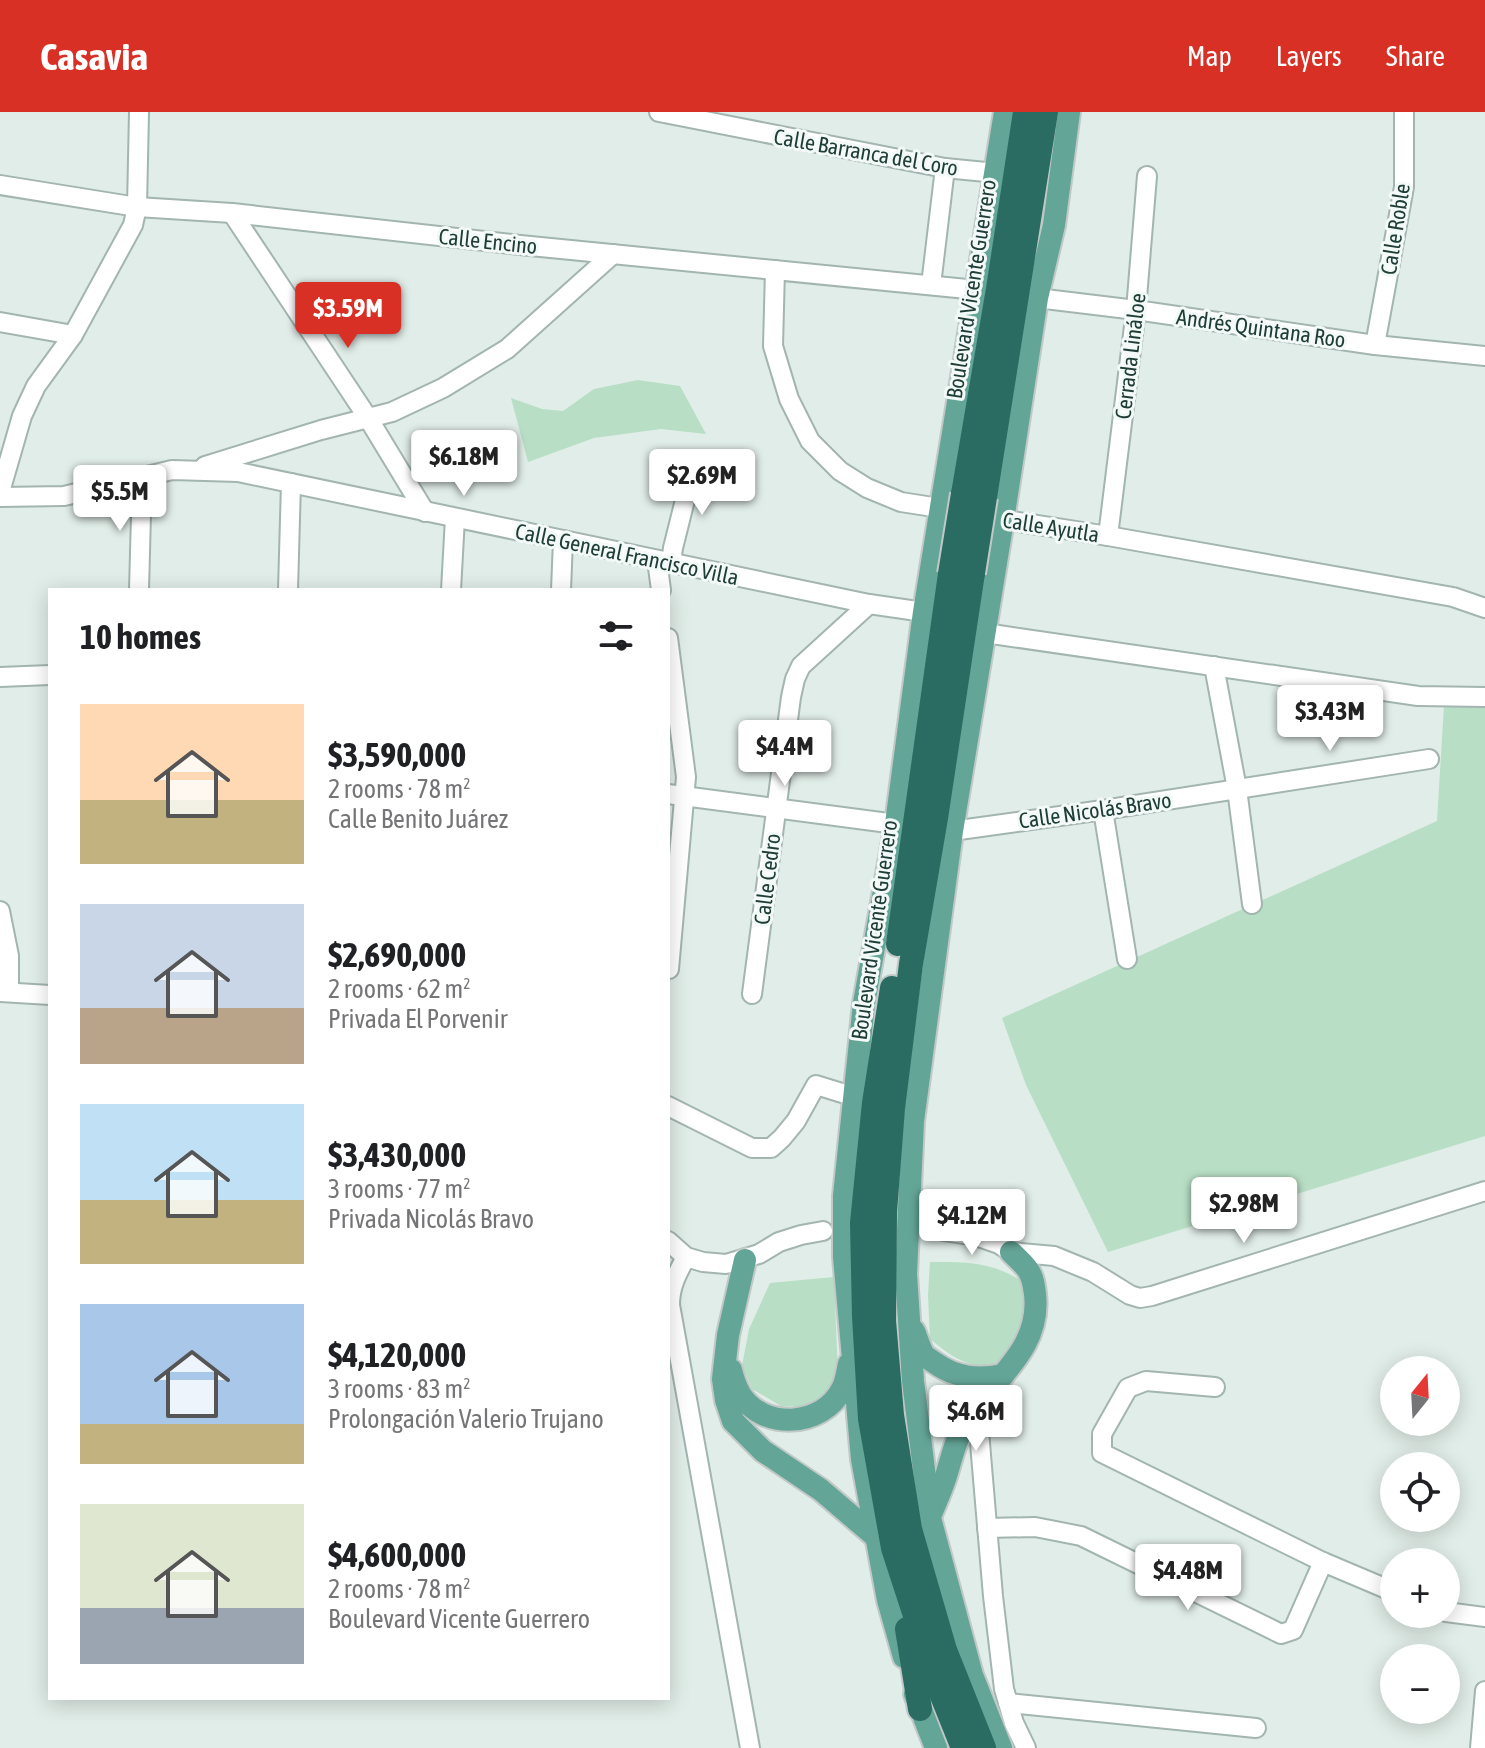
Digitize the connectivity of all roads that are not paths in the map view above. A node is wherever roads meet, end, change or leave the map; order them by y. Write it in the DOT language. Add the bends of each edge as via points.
graph roads {
  1 [pos="139,112"];
  2 [pos="659,112"];
  3 [pos="1005,112"];
  4 [pos="1025,112"];
  5 [pos="1046,112"];
  6 [pos="1069,112"];
  7 [pos="1404,112"];
  8 [pos="689,116"];
  9 [pos="945,168"];
  10 [pos="996,173"];
  11 [pos="1147,176"];
  12 [pos="0,185"];
  13 [pos="137,207"];
  14 [pos="232,213"];
  15 [pos="613,254"];
  16 [pos="775,270"];
  17 [pos="931,285"];
  18 [pos="977,290"];
  19 [pos="1037,298"];
  20 [pos="1136,310"];
  21 [pos="0,322"];
  22 [pos="73,335"];
  23 [pos="1375,345"];
  24 [pos="1485,356"];
  25 [pos="368,418"];
  26 [pos="694,464"];
  27 [pos="187,471"];
  28 [pos="142,477"];
  29 [pos="291,483"];
  30 [pos="0,495"];
  31 [pos="974,496"];
  32 [pos="941,508"];
  33 [pos="425,512"];
  34 [pos="455,518"];
  35 [pos="1003,520"];
  36 [pos="1108,536"];
  37 [pos="563,540"];
  38 [pos="664,562"];
  39 [pos="962,574"];
  40 [pos="139,588"];
  41 [pos="288,588"];
  42 [pos="451,588"];
  43 [pos="561,588"];
  44 [pos="661,588"];
  45 [pos="869,604"];
  46 [pos="1485,608"];
  47 [pos="924,612"];
  48 [pos="985,633"];
  49 [pos="670,652"];
  50 [pos="1214,666"];
  51 [pos="48,675"];
  52 [pos="0,677"];
  53 [pos="1485,697"];
  54 [pos="1429,759"];
  55 [pos="1237,789"];
  56 [pos="676,796"];
  57 [pos="776,808"];
  58 [pos="1103,810"];
  59 [pos="896,824"];
  60 [pos="952,831"];
  61 [pos="1252,904"];
  62 [pos="0,911"];
  63 [pos="670,944"];
  64 [pos="1127,959"];
  65 [pos="5,992"];
  66 [pos="752,994"];
  67 [pos="48,995"];
  68 [pos="855,1097"];
  69 [pos="670,1107"];
  70 [pos="1485,1191"];
  71 [pos="823,1231"];
  72 [pos="944,1231"];
  73 [pos="670,1243"];
  74 [pos="1011,1252"];
  75 [pos="686,1257"];
  76 [pos="745,1260"];
  77 [pos="909,1321"];
  78 [pos="853,1352"];
  79 [pos="725,1354"];
  80 [pos="1003,1375"];
  81 [pos="1215,1387"];
  82 [pos="977,1408"];
  83 [pos="930,1518"];
  84 [pos="987,1528"];
  85 [pos="884,1543"];
  86 [pos="1323,1562"];
  87 [pos="1380,1586"];
  88 [pos="1460,1614"];
  89 [pos="1485,1617"];
  90 [pos="1485,1691"];
  91 [pos="1008,1703"];
  92 [pos="920,1709"];
  93 [pos="1256,1728"];
  94 [pos="750,1748"];
  95 [pos="936,1748"];
  96 [pos="963,1748"];
  97 [pos="984,1748"];
  98 [pos="1001,1748"];
  99 [pos="1026,1748"];
  100 [pos="1480,1748"];
  1 -- 13 [label="street"];
  2 -- 8 [label="street, Calle Barranca del Coro"];
  3 -- 10 [label="main road, Boulevard Vicente Guerrero"];
  4 -- 31 [label="highway, Boulevard Vicente Guerrero"];
  5 -- 31 [label="highway, Boulevard Vicente Guerrero"];
  6 -- 19 [label="main road" via="1054,225"];
  7 -- 23 [label="street, Calle Roble" via="1404,187"];
  8 -- 9 [label="street, Calle Barranca del Coro"];
  9 -- 10 [label="street, Calle Barranca del Coro"];
  9 -- 17 [label="street"];
  10 -- 18 [label="main road, Boulevard Vicente Guerrero"];
  11 -- 20 [label="street, Cerrada Lináloe"];
  12 -- 13 [label="street, Calle Encino"];
  13 -- 14 [label="street, Calle Encino"];
  13 -- 22 [label="street" via="126,240"];
  14 -- 15 [label="street, Calle Encino"];
  14 -- 25 [label="street"];
  15 -- 16 [label="street, Calle Encino"];
  15 -- 25 [label="street" via="507,349 443,388"];
  16 -- 17 [label="street, Calle Encino"];
  16 -- 32 [label="street, Calle Ayutla" via="773,346 789,399 810,441 840,471 867,488 901,502"];
  17 -- 18 [label="street, Calle Encino"];
  18 -- 32 [label="main road, Boulevard Vicente Guerrero"];
  19 -- 20 [label="street, Andrés Quintana Roo"];
  19 -- 35 [label="main road"];
  20 -- 23 [label="street, Andrés Quintana Roo"];
  20 -- 36 [label="street, Cerrada Lináloe"];
  21 -- 22 [label="street"];
  22 -- 30 [label="street" via="26,406"];
  23 -- 24 [label="street, Andrés Quintana Roo"];
  25 -- 27 [label="street"];
  25 -- 33 [label="street"];
  26 -- 38 [label="street" via="673,548"];
  27 -- 28 [label="street, Calle General Francisco Villa"];
  27 -- 29 [label="street, Calle General Francisco Villa" via="238,472"];
  28 -- 30 [label="street, Calle General Francisco Villa" via="64,496"];
  28 -- 40 [label="street"];
  29 -- 33 [label="street, Calle General Francisco Villa"];
  29 -- 41 [label="street"];
  31 -- 39 [label="highway, Boulevard Vicente Guerrero, bridge"];
  32 -- 35 [label="street, Calle Ayutla"];
  32 -- 47 [label="main road, Boulevard Vicente Guerrero"];
  33 -- 34 [label="street, Calle General Francisco Villa"];
  34 -- 37 [label="street, Calle General Francisco Villa"];
  34 -- 42 [label="street"];
  35 -- 36 [label="street, Calle Ayutla"];
  35 -- 48 [label="main road"];
  36 -- 46 [label="street, Calle Ayutla" via="1453,597"];
  37 -- 38 [label="street, Calle General Francisco Villa"];
  37 -- 43 [label="street"];
  38 -- 44 [label="street"];
  38 -- 45 [label="street, Calle General Francisco Villa"];
  39 -- 85 [label="highway, Boulevard Vicente Guerrero" via="874,1103 862,1223 870,1419"];
  39 -- 97 [label="highway, Boulevard Vicente Guerrero" via="936,818 893,1108 884,1321 910,1529 945,1650"];
  45 -- 47 [label="street, Calle General Francisco Villa"];
  45 -- 57 [label="street, Calle Cedro" via="801,666 791,697"];
  47 -- 59 [label="main road, Boulevard Vicente Guerrero"];
  48 -- 50 [label="street"];
  48 -- 60 [label="main road"];
  49 -- 56 [label="street" via="686,777"];
  50 -- 53 [label="street" via="1418,696"];
  50 -- 55 [label="street"];
  51 -- 52 [label="street"];
  54 -- 55 [label="street, Calle Nicolás Bravo"];
  55 -- 58 [label="street, Calle Nicolás Bravo"];
  55 -- 61 [label="street"];
  56 -- 57 [label="street"];
  56 -- 63 [label="street"];
  57 -- 59 [label="street"];
  57 -- 66 [label="street, Calle Cedro"];
  58 -- 60 [label="street, Calle Nicolás Bravo"];
  58 -- 64 [label="street"];
  59 -- 68 [label="main road, Boulevard Vicente Guerrero" via="864,1003"];
  60 -- 77 [label="main road" via="913,1121"];
  62 -- 65 [label="street" via="9,956"];
  65 -- 67 [label="street"];
  68 -- 69 [label="street" via="816,1085 796,1121 771,1148 752,1148"];
  68 -- 78 [label="main road, Boulevard Vicente Guerrero" via="844,1196"];
  70 -- 74 [label="street" via="1140,1298 1054,1256"];
  71 -- 76 [label="street" via="779,1242"];
  72 -- 74 [label="street" via="976,1236"];
  73 -- 75 [label="street"];
  74 -- 80 [label="main road" via="1030,1273 1036,1307 1027,1343"];
  75 -- 76 [label="street" via="726,1264"];
  75 -- 94 [label="street" via="673,1281 670,1305"];
  76 -- 79 [label="main road"];
  77 -- 80 [label="main road" via="925,1355 939,1366 967,1378"];
  77 -- 83 [label="main road"];
  78 -- 79 [label="main road" via="842,1389 829,1406 789,1420 753,1408 741,1395"];
  78 -- 85 [label="main road, Boulevard Vicente Guerrero" via="862,1459"];
  79 -- 85 [label="main road" via="723,1379 733,1421 763,1451 821,1490"];
  80 -- 82 [label="main road"];
  81 -- 86 [label="street" via="1146,1381 1128,1388 1102,1434 1102,1453"];
  82 -- 83 [label="main road" via="952,1451"];
  82 -- 84 [label="street"];
  83 -- 98 [label="main road" via="972,1675"];
  84 -- 86 [label="street" via="1035,1527 1081,1536 1281,1634 1293,1630"];
  84 -- 91 [label="street"];
  85 -- 92 [label="highway"];
  85 -- 96 [label="highway, Boulevard Vicente Guerrero"];
  86 -- 87 [label="street"];
  88 -- 89 [label="street"];
  90 -- 100 [label="street"];
  91 -- 93 [label="street"];
  91 -- 99 [label="street"];
  92 -- 95 [label="main road"];
}
